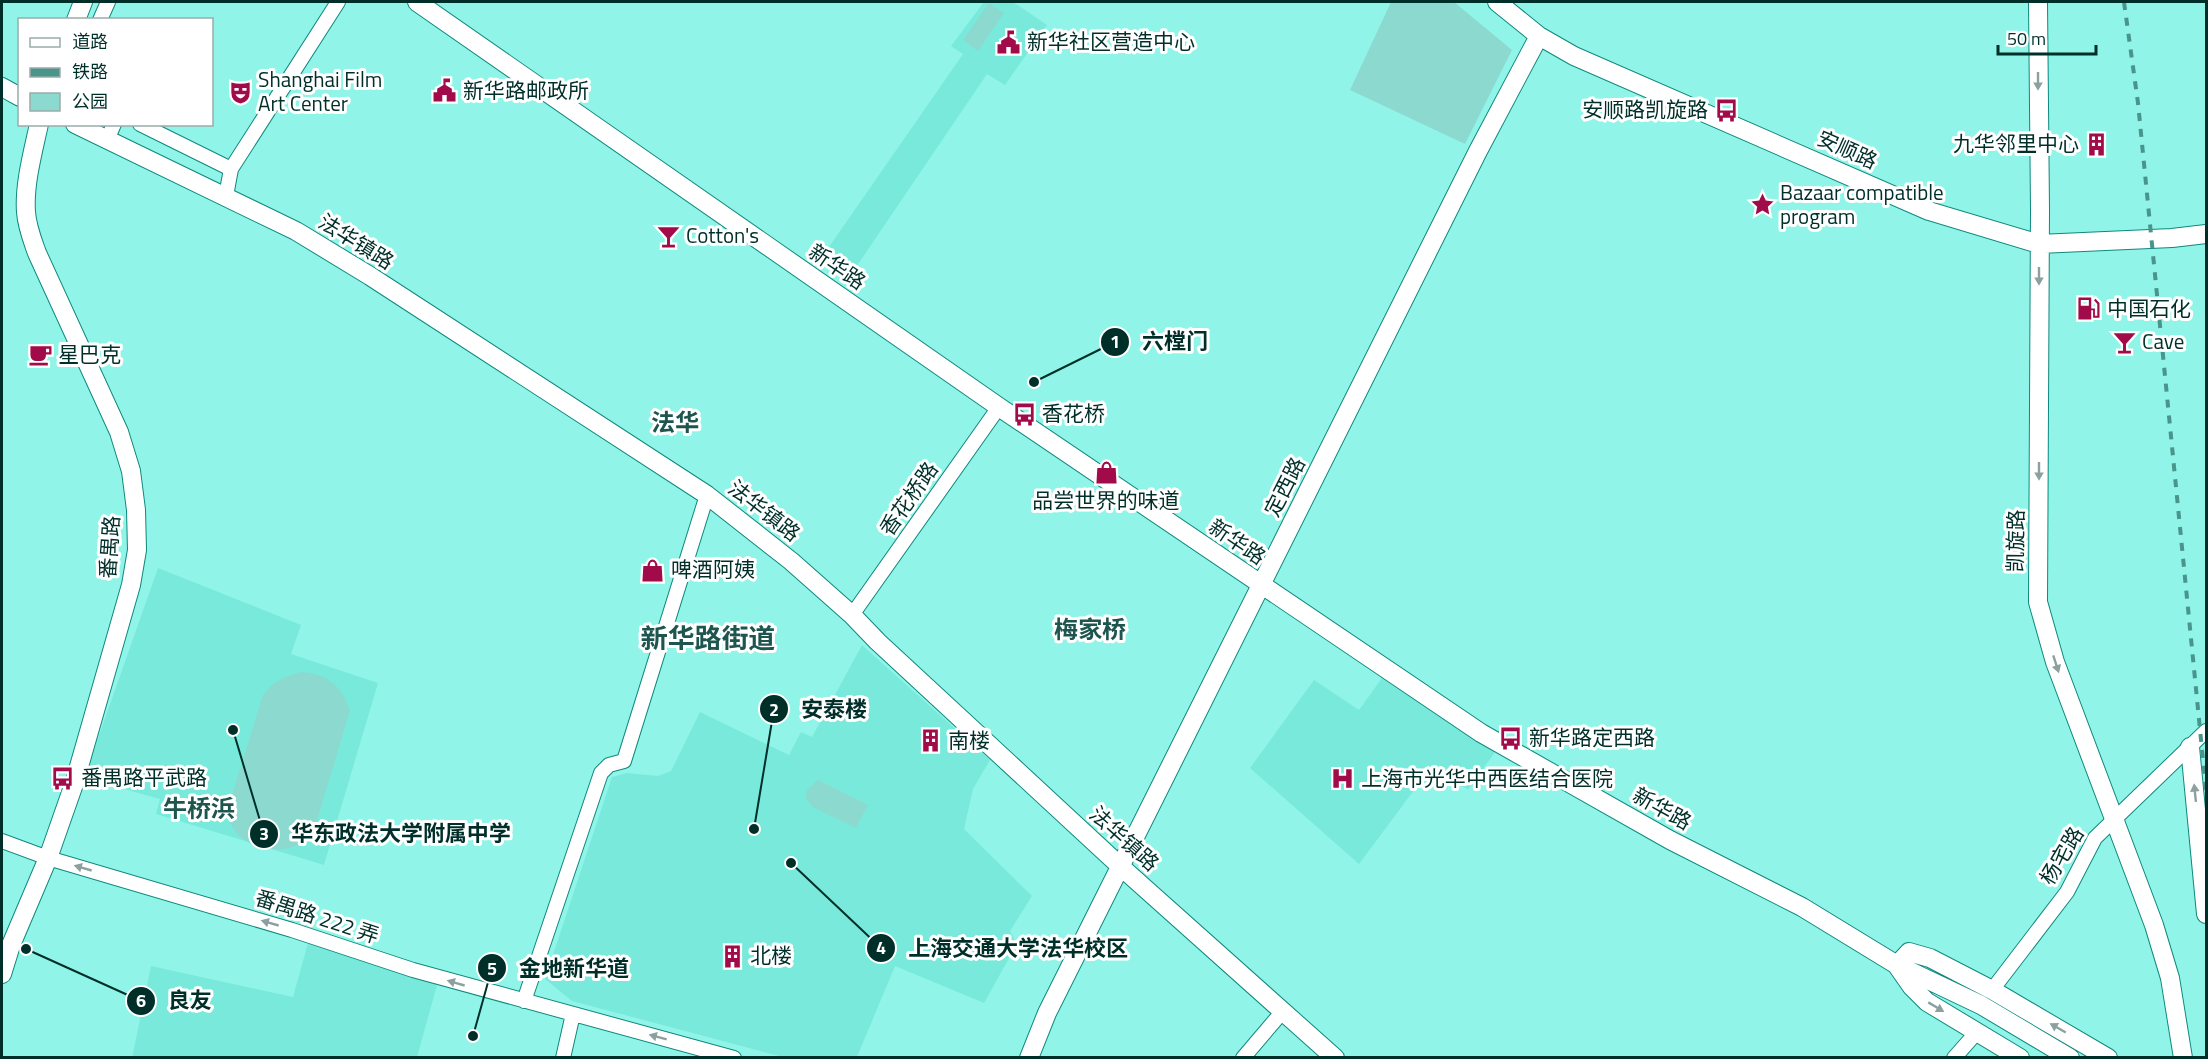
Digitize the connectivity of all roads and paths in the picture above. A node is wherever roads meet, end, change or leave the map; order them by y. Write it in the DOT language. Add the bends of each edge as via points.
graph roads {
  1 [pos="83,2"];
  2 [pos="108,2"];
  3 [pos="338,2"];
  4 [pos="417,2"];
  5 [pos="1497,2"];
  6 [pos="2038,2"];
  7 [pos="77,18"];
  8 [pos="101,18"];
  9 [pos="1539,36"];
  10 [pos="2,87"];
  11 [pos="18,96"];
  12 [pos="39,126"];
  13 [pos="84,126"];
  14 [pos="144,126"];
  15 [pos="110,132"];
  16 [pos="231,169"];
  17 [pos="226,196"];
  18 [pos="2206,234"];
  19 [pos="2039,244"];
  20 [pos="999,407"];
  21 [pos="707,495"];
  22 [pos="1260,585"];
  23 [pos="852,615"];
  24 [pos="2206,731"];
  25 [pos="2190,747"];
  26 [pos="2114,818"];
  27 [pos="2,841"];
  28 [pos="48,858"];
  29 [pos="1120,866"];
  30 [pos="2206,914"];
  31 [pos="1897,965"];
  32 [pos="2,974"];
  33 [pos="1992,990"];
  34 [pos="524,1001"];
  35 [pos="1283,1011"];
  36 [pos="573,1014"];
  37 [pos="1977,1032"];
  38 [pos="681,1043"];
  39 [pos="563,1058"];
  40 [pos="677,1058"];
  41 [pos="734,1058"];
  42 [pos="1029,1058"];
  43 [pos="1243,1058"];
  44 [pos="1335,1058"];
  45 [pos="1954,1058"];
  46 [pos="2020,1058"];
  47 [pos="2070,1058"];
  48 [pos="2108,1058"];
  49 [pos="2183,1058"];
  1 -- 7 [label="street"];
  2 -- 8 [label="street"];
  3 -- 16 [label="street"];
  4 -- 20 [label="street, 新华路"];
  5 -- 9 [label="street, 安顺路"];
  6 -- 19 [label="street, 凯旋路, one-way"];
  9 -- 19 [label="street, 安顺路" via="1574,56 1929,212"];
  9 -- 22 [label="street, 定西路"];
  10 -- 11 [label="street"];
  12 -- 28 [label="street, 番禺路" via="27,191 28,230 119,432 131,471 137,549 131,585 90,733"];
  13 -- 15 [label="street, 法华镇路"];
  14 -- 16 [label="street"];
  15 -- 17 [label="street, 法华镇路"];
  16 -- 17 [label="street"];
  17 -- 21 [label="street, 法华镇路" via="296,231 370,276"];
  18 -- 19 [label="street, 安顺路"];
  19 -- 26 [label="street, 凯旋路, one-way" via="2038,602 2055,662"];
  20 -- 22 [label="street, 新华路"];
  20 -- 23 [label="street, 香花桥路"];
  21 -- 23 [label="street, 法华镇路"];
  21 -- 34 [label="street" via="624,761 609,765 601,773"];
  22 -- 29 [label="street, 定西路"];
  22 -- 31 [label="street, 新华路" via="1481,733 1670,840 1802,907"];
  23 -- 29 [label="street, 法华镇路"];
  24 -- 25 [label="street, 杨宅路"];
  25 -- 26 [label="street, 杨宅路"];
  30 -- 25 [label="street, one-way"];
  26 -- 33 [label="street, 杨宅路" via="2095,838 2067,892"];
  26 -- 49 [label="street, 凯旋路" via="2170,978"];
  27 -- 28 [label="street, 番禺路 222 弄"];
  28 -- 32 [label="street, 番禺路"];
  34 -- 28 [label="street, 番禺路 222 弄, one-way"];
  29 -- 35 [label="street, 法华镇路"];
  29 -- 42 [label="street, 定西路" via="1047,1013"];
  31 -- 33 [label="street" via="1909,952 1918,954"];
  31 -- 37 [label="street, one-way" via="1918,995"];
  31 -- 47 [label="street, 新华路" via="1981,1005"];
  48 -- 33 [label="street, one-way"];
  34 -- 36 [label="street, 番禺路 222 弄"];
  35 -- 43 [label="street"];
  35 -- 44 [label="street, 法华镇路"];
  38 -- 36 [label="street, 番禺路 222 弄, one-way"];
  36 -- 39 [label="street"];
  37 -- 45 [label="street"];
  37 -- 46 [label="street"];
  38 -- 40 [label="street"];
  38 -- 41 [label="street, 番禺路 222 弄"];
}
